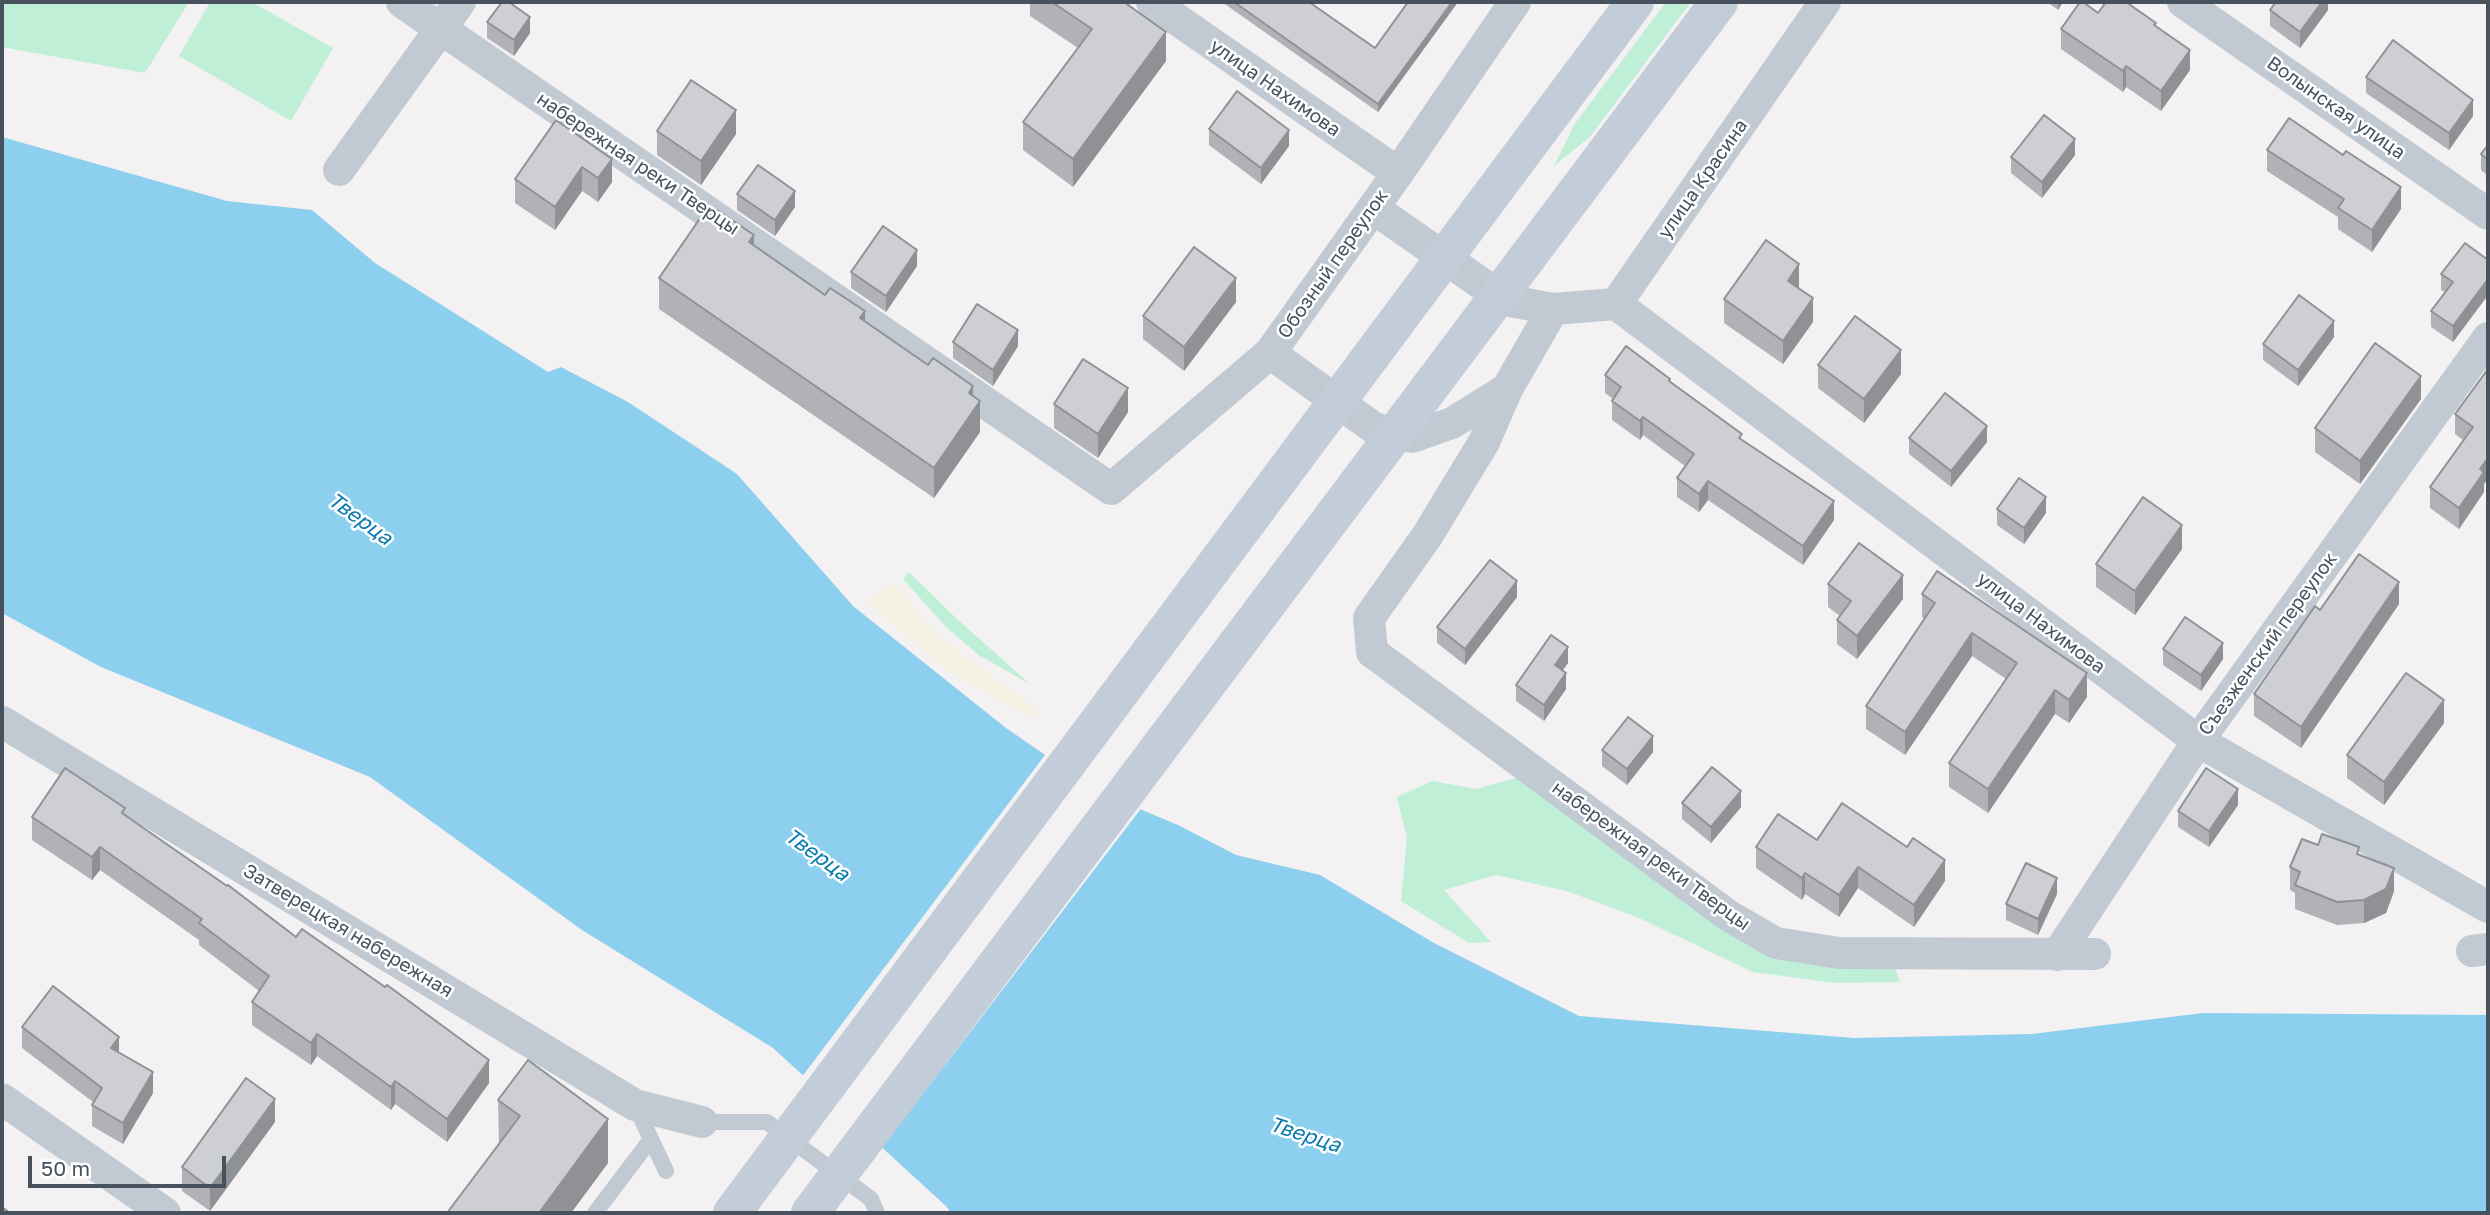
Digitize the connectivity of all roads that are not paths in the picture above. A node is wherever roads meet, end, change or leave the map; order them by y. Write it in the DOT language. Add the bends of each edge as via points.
graph roads {
  1 [pos="402,2"];
  2 [pos="460,2"];
  3 [pos="1152,2"];
  4 [pos="1515,2"];
  5 [pos="1635,2"];
  6 [pos="1719,2"];
  7 [pos="1825,2"];
  8 [pos="2183,2"];
  9 [pos="441,29"];
  10 [pos="339,170"];
  11 [pos="1398,173"];
  12 [pos="1373,208"];
  13 [pos="2488,215"];
  14 [pos="1616,304"];
  15 [pos="1553,309"];
  16 [pos="2488,338"];
  17 [pos="1270,353"];
  18 [pos="1507,389"];
  19 [pos="1111,489"];
  20 [pos="2,722"];
  21 [pos="2198,741"];
  22 [pos="2488,907"];
  23 [pos="2095,954"];
  24 [pos="2057,955"];
  25 [pos="2,1099"];
  26 [pos="635,1105"];
  27 [pos="702,1122"];
  28 [pos="651,1139"];
  29 [pos="666,1171"];
  30 [pos="165,1213"];
  31 [pos="595,1213"];
  32 [pos="732,1213"];
  33 [pos="810,1213"];
  34 [pos="877,1213"];
  1 -- 9 [label="street, набережная реки Тверцы"];
  2 -- 9 [label="street"];
  3 -- 11 [label="street, улица Нахимова"];
  4 -- 11 [label="street, Обозный переулок"];
  5 -- 32 [label="main road"];
  6 -- 33 [label="main road"];
  7 -- 14 [label="street, улица Красина"];
  8 -- 13 [label="street, Волынская улица"];
  9 -- 10 [label="street"];
  9 -- 19 [label="street, набережная реки Тверцы"];
  11 -- 12 [label="street, Обозный переулок"];
  12 -- 15 [label="street" via="1505,300"];
  12 -- 17 [label="street, Обозный переулок"];
  14 -- 15 [label="street"];
  14 -- 21 [label="street, улица Нахимова"];
  15 -- 18 [label="street"];
  16 -- 21 [label="street, Съезженский переулок"];
  17 -- 18 [label="street" via="1374,428 1412,437 1452,423"];
  17 -- 19 [label="street, Обозный переулок"];
  18 -- 24 [label="street, набережная реки Тверцы" via="1484,442 1427,536 1369,618 1372,652 1729,916 1776,943 1839,953"];
  20 -- 26 [label="street, Затверецкая набережная"];
  21 -- 22 [label="street, улица Нахимова"];
  21 -- 24 [label="street, Съезженский переулок"];
  23 -- 24 [label="street, набережная реки Тверцы"];
  25 -- 30 [label="street"];
  26 -- 27 [label="street, Затверецкая набережная"];
  26 -- 28 [label="lane"];
  27 -- 34 [label="lane" via="767,1122 871,1199"];
  28 -- 29 [label="lane"];
  28 -- 31 [label="lane"];
}
